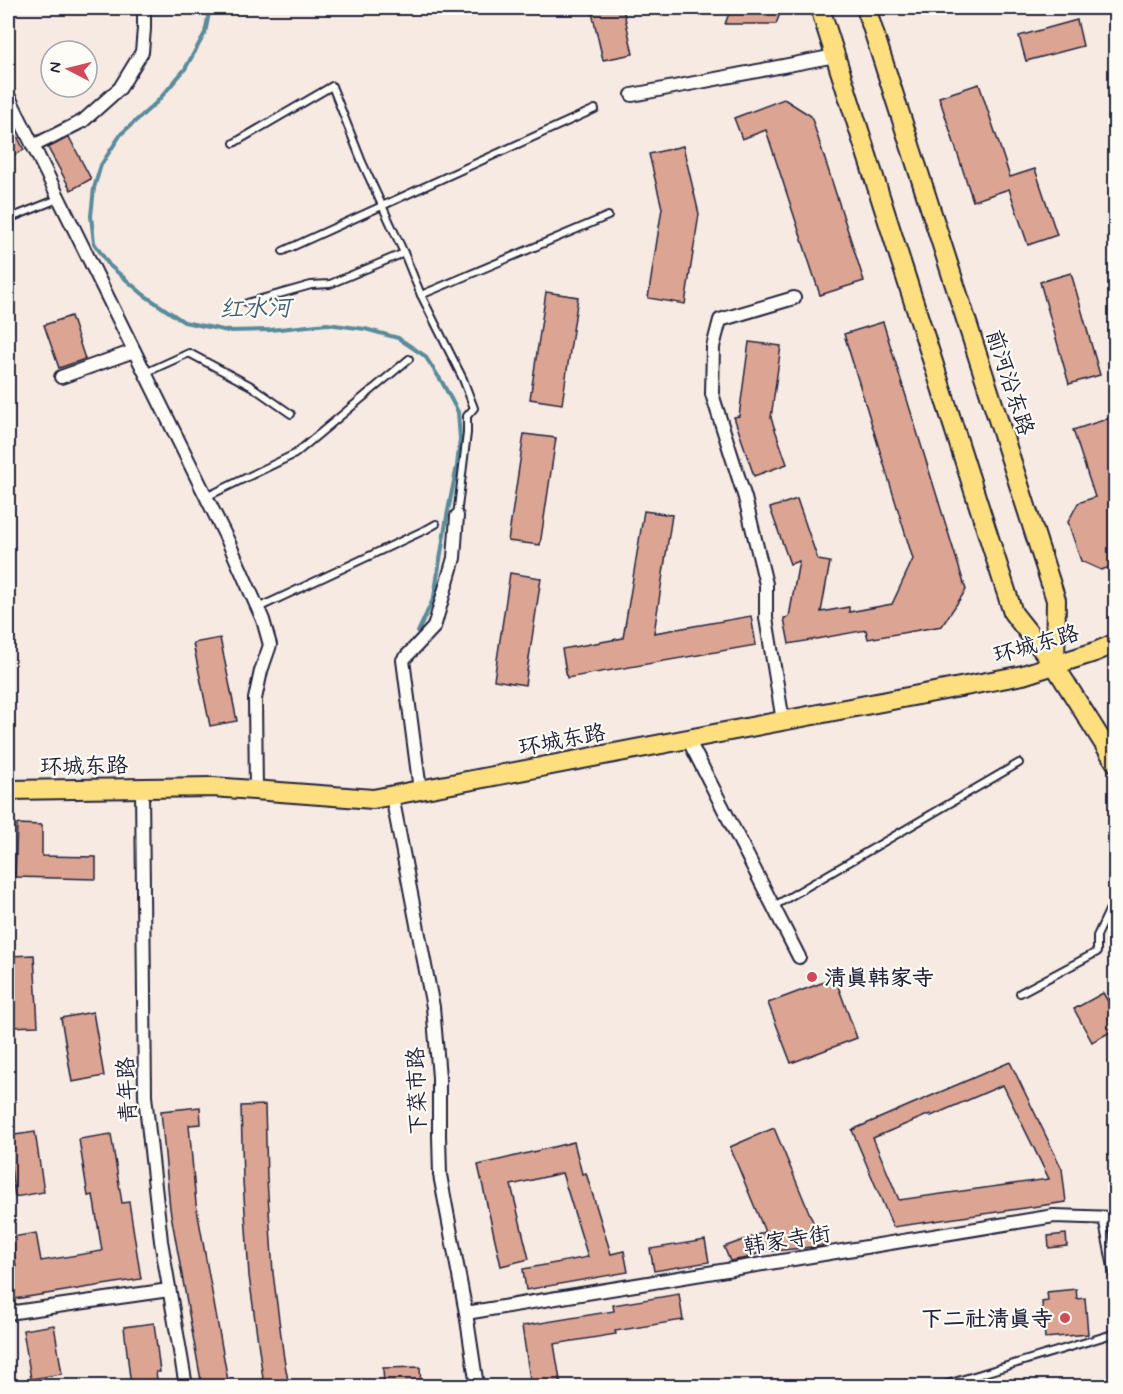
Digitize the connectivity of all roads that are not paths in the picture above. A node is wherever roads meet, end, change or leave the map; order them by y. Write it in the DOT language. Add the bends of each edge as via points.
graph roads {
  1 [pos="144,8"];
  2 [pos="820,8"];
  3 [pos="866,8"];
  4 [pos="835,56"];
  5 [pos="632,95"];
  6 [pos="8,96"];
  7 [pos="595,109"];
  8 [pos="234,143"];
  9 [pos="33,146"];
  10 [pos="58,199"];
  11 [pos="383,206"];
  12 [pos="608,216"];
  13 [pos="8,219"];
  14 [pos="283,251"];
  15 [pos="404,253"];
  16 [pos="421,295"];
  17 [pos="794,298"];
  18 [pos="247,303"];
  19 [pos="134,351"];
  20 [pos="409,359"];
  21 [pos="145,374"];
  22 [pos="61,377"];
  23 [pos="291,414"];
  24 [pos="206,497"];
  25 [pos="457,516"];
  26 [pos="436,524"];
  27 [pos="258,608"];
  28 [pos="1116,643"];
  29 [pos="1055,666"];
  30 [pos="783,721"];
  31 [pos="688,739"];
  32 [pos="1019,763"];
  33 [pos="1116,763"];
  34 [pos="142,788"];
  35 [pos="8,790"];
  36 [pos="256,790"];
  37 [pos="420,790"];
  38 [pos="392,796"];
  39 [pos="1116,902"];
  40 [pos="773,906"];
  41 [pos="799,957"];
  42 [pos="1020,993"];
  43 [pos="1102,1218"];
  44 [pos="1116,1218"];
  45 [pos="1116,1287"];
  46 [pos="169,1290"];
  47 [pos="8,1313"];
  48 [pos="466,1313"];
  49 [pos="1116,1333"];
  50 [pos="186,1386"];
  51 [pos="477,1386"];
  52 [pos="941,1386"];
  1 -- 9 [label="street" via="142,52 120,88 82,121"];
  2 -- 4 [label="main road"];
  3 -- 29 [label="main road, 前河沿东路" via="1056,600"];
  4 -- 5 [label="street"];
  4 -- 29 [label="main road" via="1013,613"];
  6 -- 9 [label="street"];
  7 -- 11 [label="lane"];
  8 -- 11 [label="lane" via="332,86"];
  9 -- 10 [label="street"];
  10 -- 13 [label="lane"];
  10 -- 19 [label="street"];
  11 -- 14 [label="lane"];
  11 -- 15 [label="lane"];
  12 -- 16 [label="lane"];
  15 -- 16 [label="lane"];
  15 -- 18 [label="lane" via="330,284 311,285"];
  16 -- 25 [label="lane" via="474,408 467,416"];
  17 -- 30 [label="street" via="720,320 713,347 712,394 745,498 766,584 766,618"];
  19 -- 21 [label="street"];
  19 -- 22 [label="street"];
  20 -- 24 [label="lane" via="295,454"];
  21 -- 23 [label="lane" via="189,352 251,386"];
  21 -- 24 [label="street"];
  24 -- 27 [label="street"];
  25 -- 37 [label="street" via="454,558 434,627 403,660"];
  26 -- 27 [label="lane"];
  27 -- 36 [label="street" via="270,645 255,699"];
  28 -- 29 [label="main road, 环城东路"];
  29 -- 30 [label="main road, 环城东路"];
  29 -- 33 [label="main road"];
  30 -- 31 [label="main road, 环城东路"];
  31 -- 37 [label="main road, 环城东路"];
  31 -- 40 [label="street"];
  32 -- 40 [label="lane"];
  34 -- 35 [label="main road, 环城东路"];
  34 -- 36 [label="main road, 环城东路"];
  34 -- 46 [label="street, 青年路" via="145,1096"];
  36 -- 38 [label="main road, 环城东路" via="373,800"];
  37 -- 38 [label="main road, 环城东路"];
  38 -- 48 [label="street, 下菜市路" via="434,1007 440,1175"];
  39 -- 42 [label="lane" via="1097,936 1097,952"];
  40 -- 41 [label="street"];
  43 -- 44 [label="street, 韩家寺街"];
  43 -- 45 [label="lane"];
  43 -- 48 [label="street, 韩家寺街" via="1054,1216"];
  46 -- 47 [label="street"];
  46 -- 50 [label="street, 青年路"];
  48 -- 51 [label="street, 下菜市路"];
  49 -- 52 [label="lane"];
}
